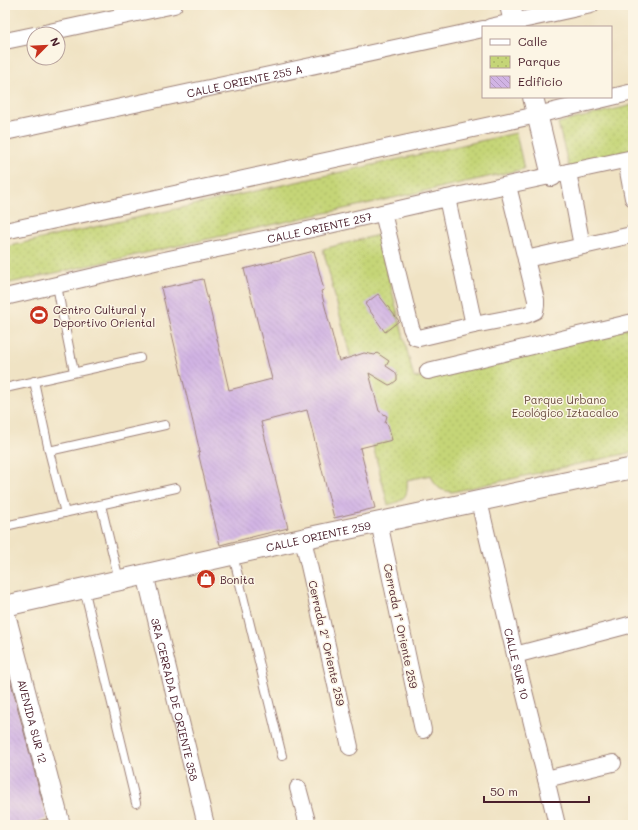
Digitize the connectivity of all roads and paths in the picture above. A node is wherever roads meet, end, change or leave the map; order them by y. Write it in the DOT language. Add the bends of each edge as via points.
graph roads {
  1 [pos="174,5"];
  2 [pos="591,5"];
  3 [pos="513,18"];
  4 [pos="493,26"];
  5 [pos="66,28"];
  6 [pos="482,29"];
  7 [pos="26,37"];
  8 [pos="5,42"];
  9 [pos="633,92"];
  10 [pos="612,95"];
  11 [pos="591,98"];
  12 [pos="535,106"];
  13 [pos="5,132"];
  14 [pos="630,159"];
  15 [pos="560,174"];
  16 [pos="508,186"];
  17 [pos="447,198"];
  18 [pos="633,198"];
  19 [pos="383,213"];
  20 [pos="5,231"];
  21 [pos="633,234"];
  22 [pos="582,246"];
  23 [pos="526,259"];
  24 [pos="57,285"];
  25 [pos="5,297"];
  26 [pos="633,322"];
  27 [pos="474,325"];
  28 [pos="140,358"];
  29 [pos="428,371"];
  30 [pos="74,372"];
  31 [pos="34,381"];
  32 [pos="5,388"];
  33 [pos="164,425"];
  34 [pos="49,451"];
  35 [pos="633,468"];
  36 [pos="176,488"];
  37 [pos="480,501"];
  38 [pos="101,505"];
  39 [pos="65,513"];
  40 [pos="379,522"];
  41 [pos="5,526"];
  42 [pos="303,539"];
  43 [pos="233,555"];
  44 [pos="145,574"];
  45 [pos="119,580"];
  46 [pos="84,588"];
  47 [pos="5,606"];
  48 [pos="5,618"];
  49 [pos="633,624"];
  50 [pos="515,655"];
  51 [pos="423,730"];
  52 [pos="350,747"];
  53 [pos="282,756"];
  54 [pos="613,763"];
  55 [pos="546,779"];
  56 [pos="298,788"];
  57 [pos="136,803"];
  58 [pos="60,825"];
  59 [pos="206,825"];
  60 [pos="308,825"];
  61 [pos="557,825"];
  1 -- 5 [label="street"];
  2 -- 3 [label="street"];
  3 -- 4 [label="street"];
  6 -- 13 [label="street, CALLE ORIENTE 255 A"];
  7 -- 8 [label="street"];
  9 -- 10 [label="street"];
  11 -- 12 [label="street"];
  12 -- 15 [label="street"];
  12 -- 20 [label="street"];
  14 -- 15 [label="street, CALLE ORIENTE 257"];
  14 -- 18 [label="street"];
  15 -- 16 [label="street, CALLE ORIENTE 257"];
  15 -- 22 [label="street"];
  16 -- 17 [label="street, CALLE ORIENTE 257"];
  16 -- 23 [label="street"];
  17 -- 19 [label="street, CALLE ORIENTE 257"];
  17 -- 27 [label="street"];
  19 -- 24 [label="street, CALLE ORIENTE 257"];
  19 -- 27 [label="street" via="410,328 415,337"];
  21 -- 22 [label="street"];
  22 -- 23 [label="street"];
  23 -- 27 [label="street" via="536,300 535,311 526,316"];
  24 -- 25 [label="street, CALLE ORIENTE 257"];
  24 -- 30 [label="lane"];
  26 -- 29 [label="street"];
  28 -- 30 [label="lane"];
  30 -- 31 [label="lane"];
  31 -- 32 [label="lane"];
  31 -- 34 [label="lane"];
  33 -- 34 [label="lane"];
  34 -- 39 [label="lane"];
  35 -- 37 [label="street, CALLE ORIENTE 259"];
  36 -- 38 [label="lane"];
  37 -- 40 [label="street, CALLE ORIENTE 259"];
  37 -- 50 [label="street, CALLE SUR 10"];
  38 -- 39 [label="lane"];
  38 -- 45 [label="lane"];
  39 -- 41 [label="lane"];
  40 -- 42 [label="street, CALLE ORIENTE 259"];
  40 -- 51 [label="street, Cerrada 1ª Oriente 259"];
  42 -- 43 [label="street, CALLE ORIENTE 259"];
  42 -- 52 [label="street, Cerrada 2ª Oriente 259"];
  43 -- 44 [label="street, CALLE ORIENTE 259"];
  43 -- 53 [label="lane"];
  44 -- 45 [label="street, CALLE ORIENTE 259"];
  44 -- 59 [label="street, 3RA CERRADA DE ORIENTE 358"];
  45 -- 46 [label="street, CALLE ORIENTE 259"];
  46 -- 47 [label="street, CALLE ORIENTE 259"];
  46 -- 57 [label="lane"];
  48 -- 58 [label="street, AVENIDA SUR 12"];
  49 -- 50 [label="street"];
  50 -- 55 [label="street, CALLE SUR 10"];
  54 -- 55 [label="street"];
  55 -- 61 [label="street, CALLE SUR 10"];
  56 -- 60 [label="street"];
}
